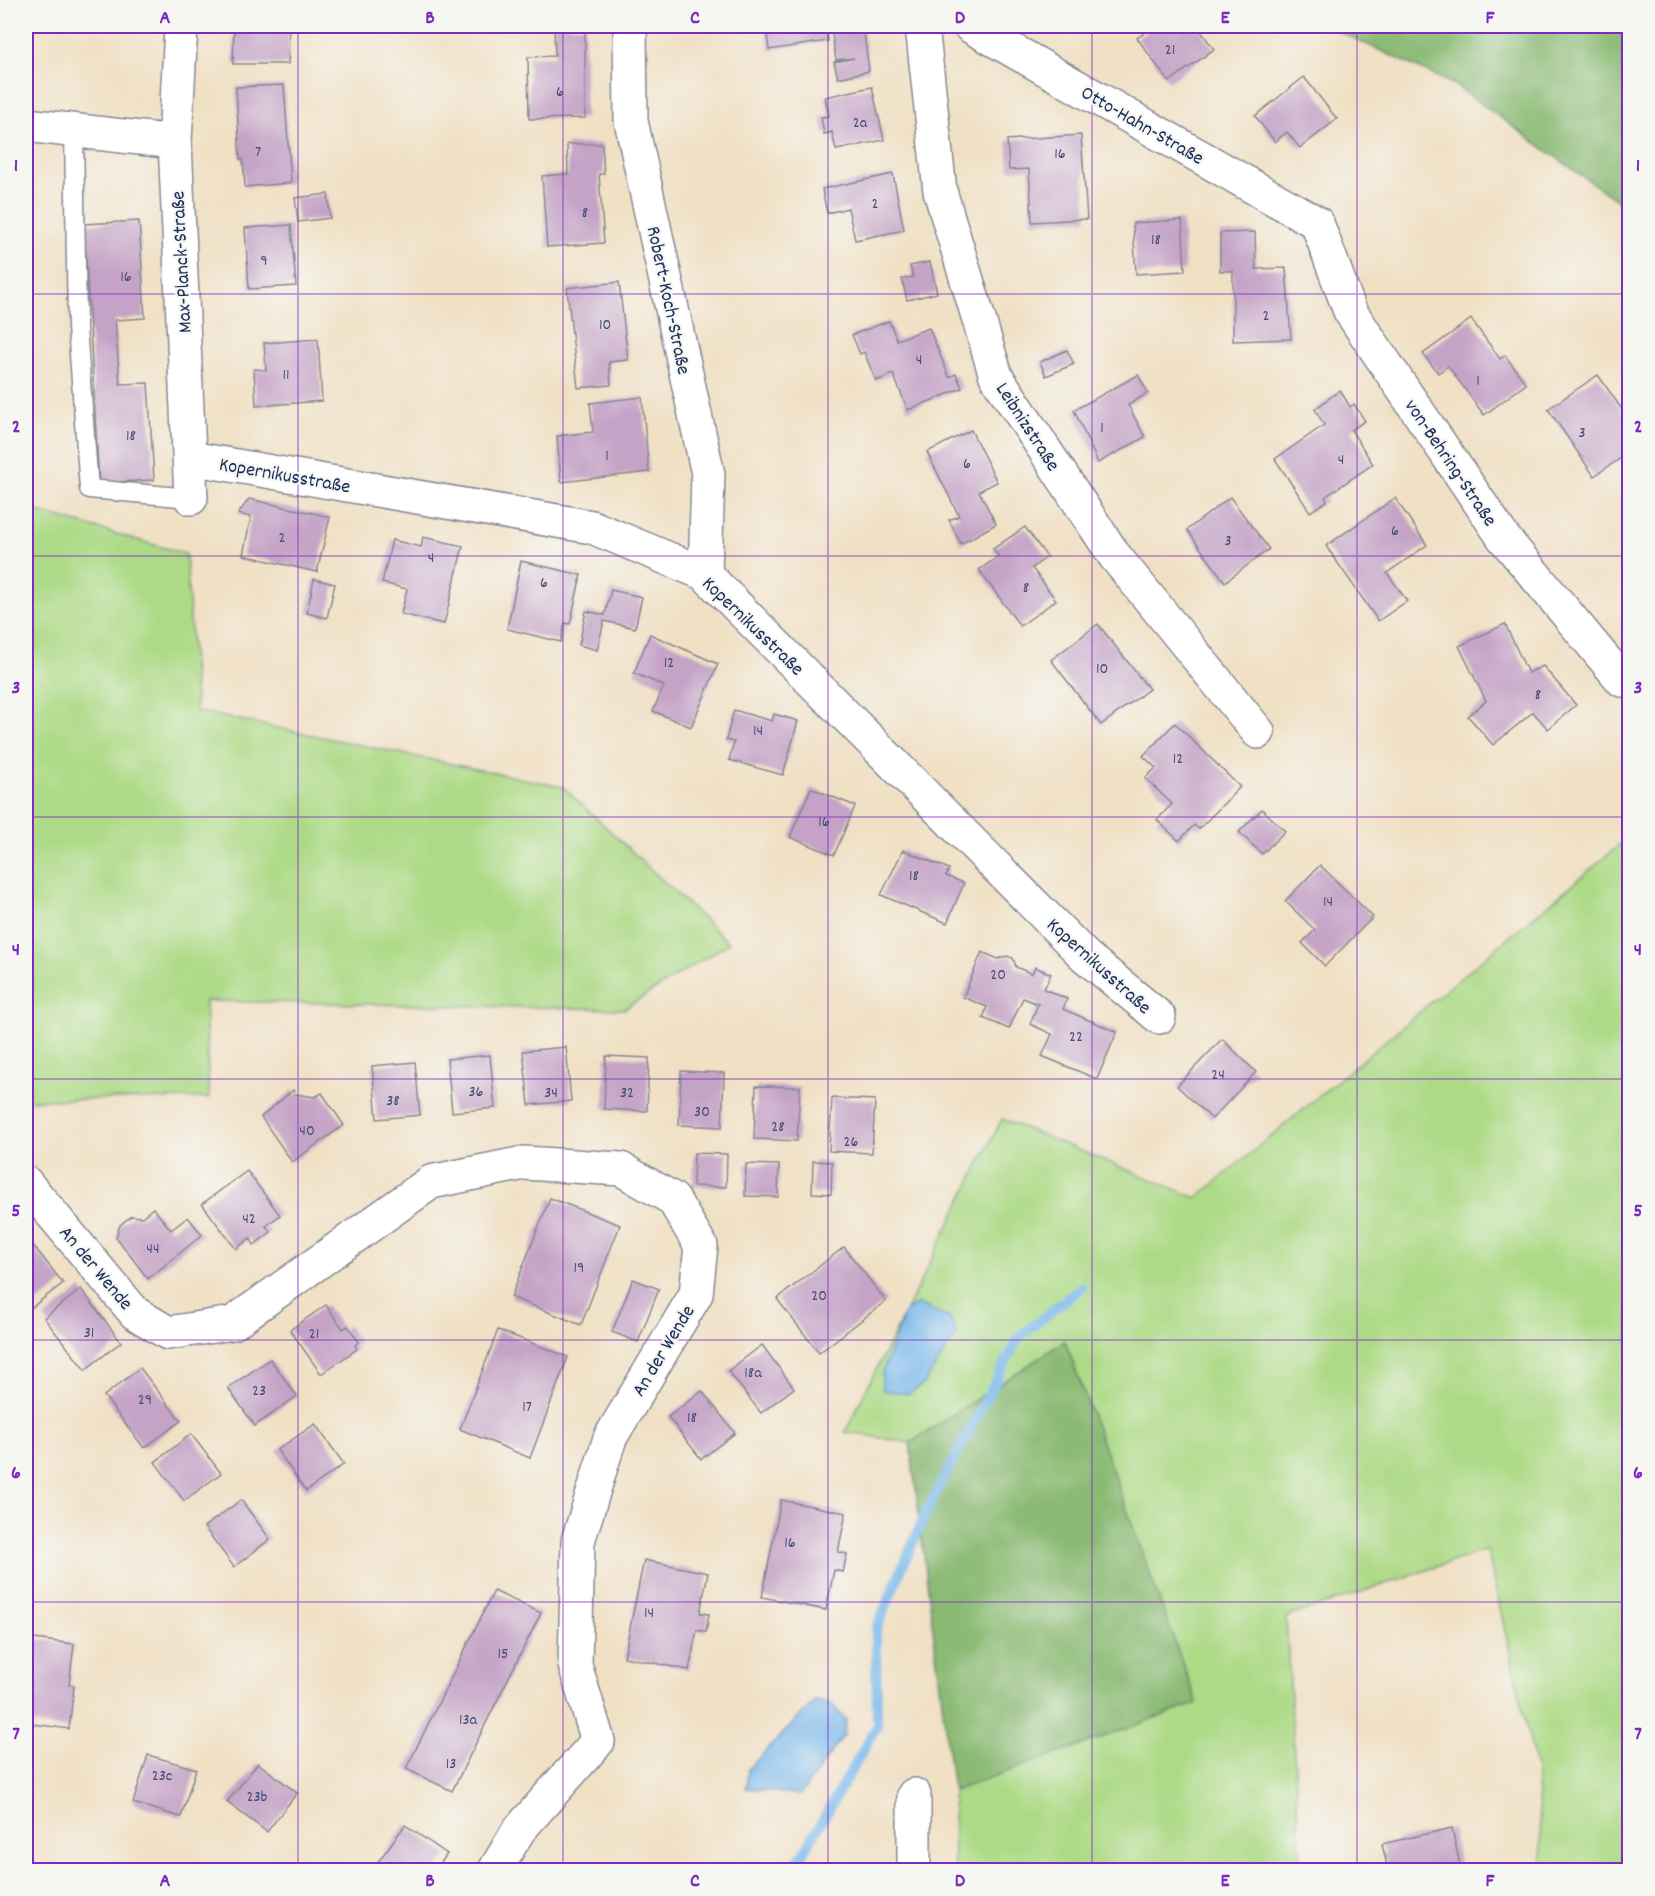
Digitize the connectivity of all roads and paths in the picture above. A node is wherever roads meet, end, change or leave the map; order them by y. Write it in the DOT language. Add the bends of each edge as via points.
graph roads {
  1 [pos="181,26"];
  2 [pos="630,26"];
  3 [pos="922,26"];
  4 [pos="970,26"];
  5 [pos="26,126"];
  6 [pos="74,131"];
  7 [pos="175,142"];
  8 [pos="1317,223"];
  9 [pos="190,458"];
  10 [pos="191,498"];
  11 [pos="705,574"];
  12 [pos="1622,680"];
  13 [pos="1258,732"];
  14 [pos="1159,1017"];
  15 [pos="26,1183"];
  16 [pos="914,1795"];
  17 [pos="495,1870"];
  18 [pos="914,1870"];
  1 -- 7 [label="street, Max-Planck-Straße"];
  2 -- 11 [label="street, Robert-Koch-Straße" via="631,121 708,474"];
  3 -- 13 [label="street, Leibnizstraße" via="940,191 996,376 1114,555"];
  4 -- 8 [label="street, Otto-Hahn-Straße"];
  5 -- 6 [label="street"];
  6 -- 7 [label="street"];
  6 -- 10 [label="lane" via="77,327 89,489"];
  7 -- 9 [label="street, Max-Planck-Straße"];
  8 -- 12 [label="street, von-Behring-Straße" via="1356,321 1503,537"];
  9 -- 10 [label="street, Max-Planck-Straße"];
  9 -- 11 [label="street, Kopernikusstraße" via="592,527"];
  11 -- 14 [label="street, Kopernikusstraße" via="1084,956"];
  15 -- 17 [label="street, An der Wende" via="135,1313 168,1333 233,1323 431,1182 524,1163 621,1169 673,1199 702,1246 696,1294 609,1437 578,1541 575,1665 598,1741 519,1830"];
  16 -- 18 [label="street"];
}
